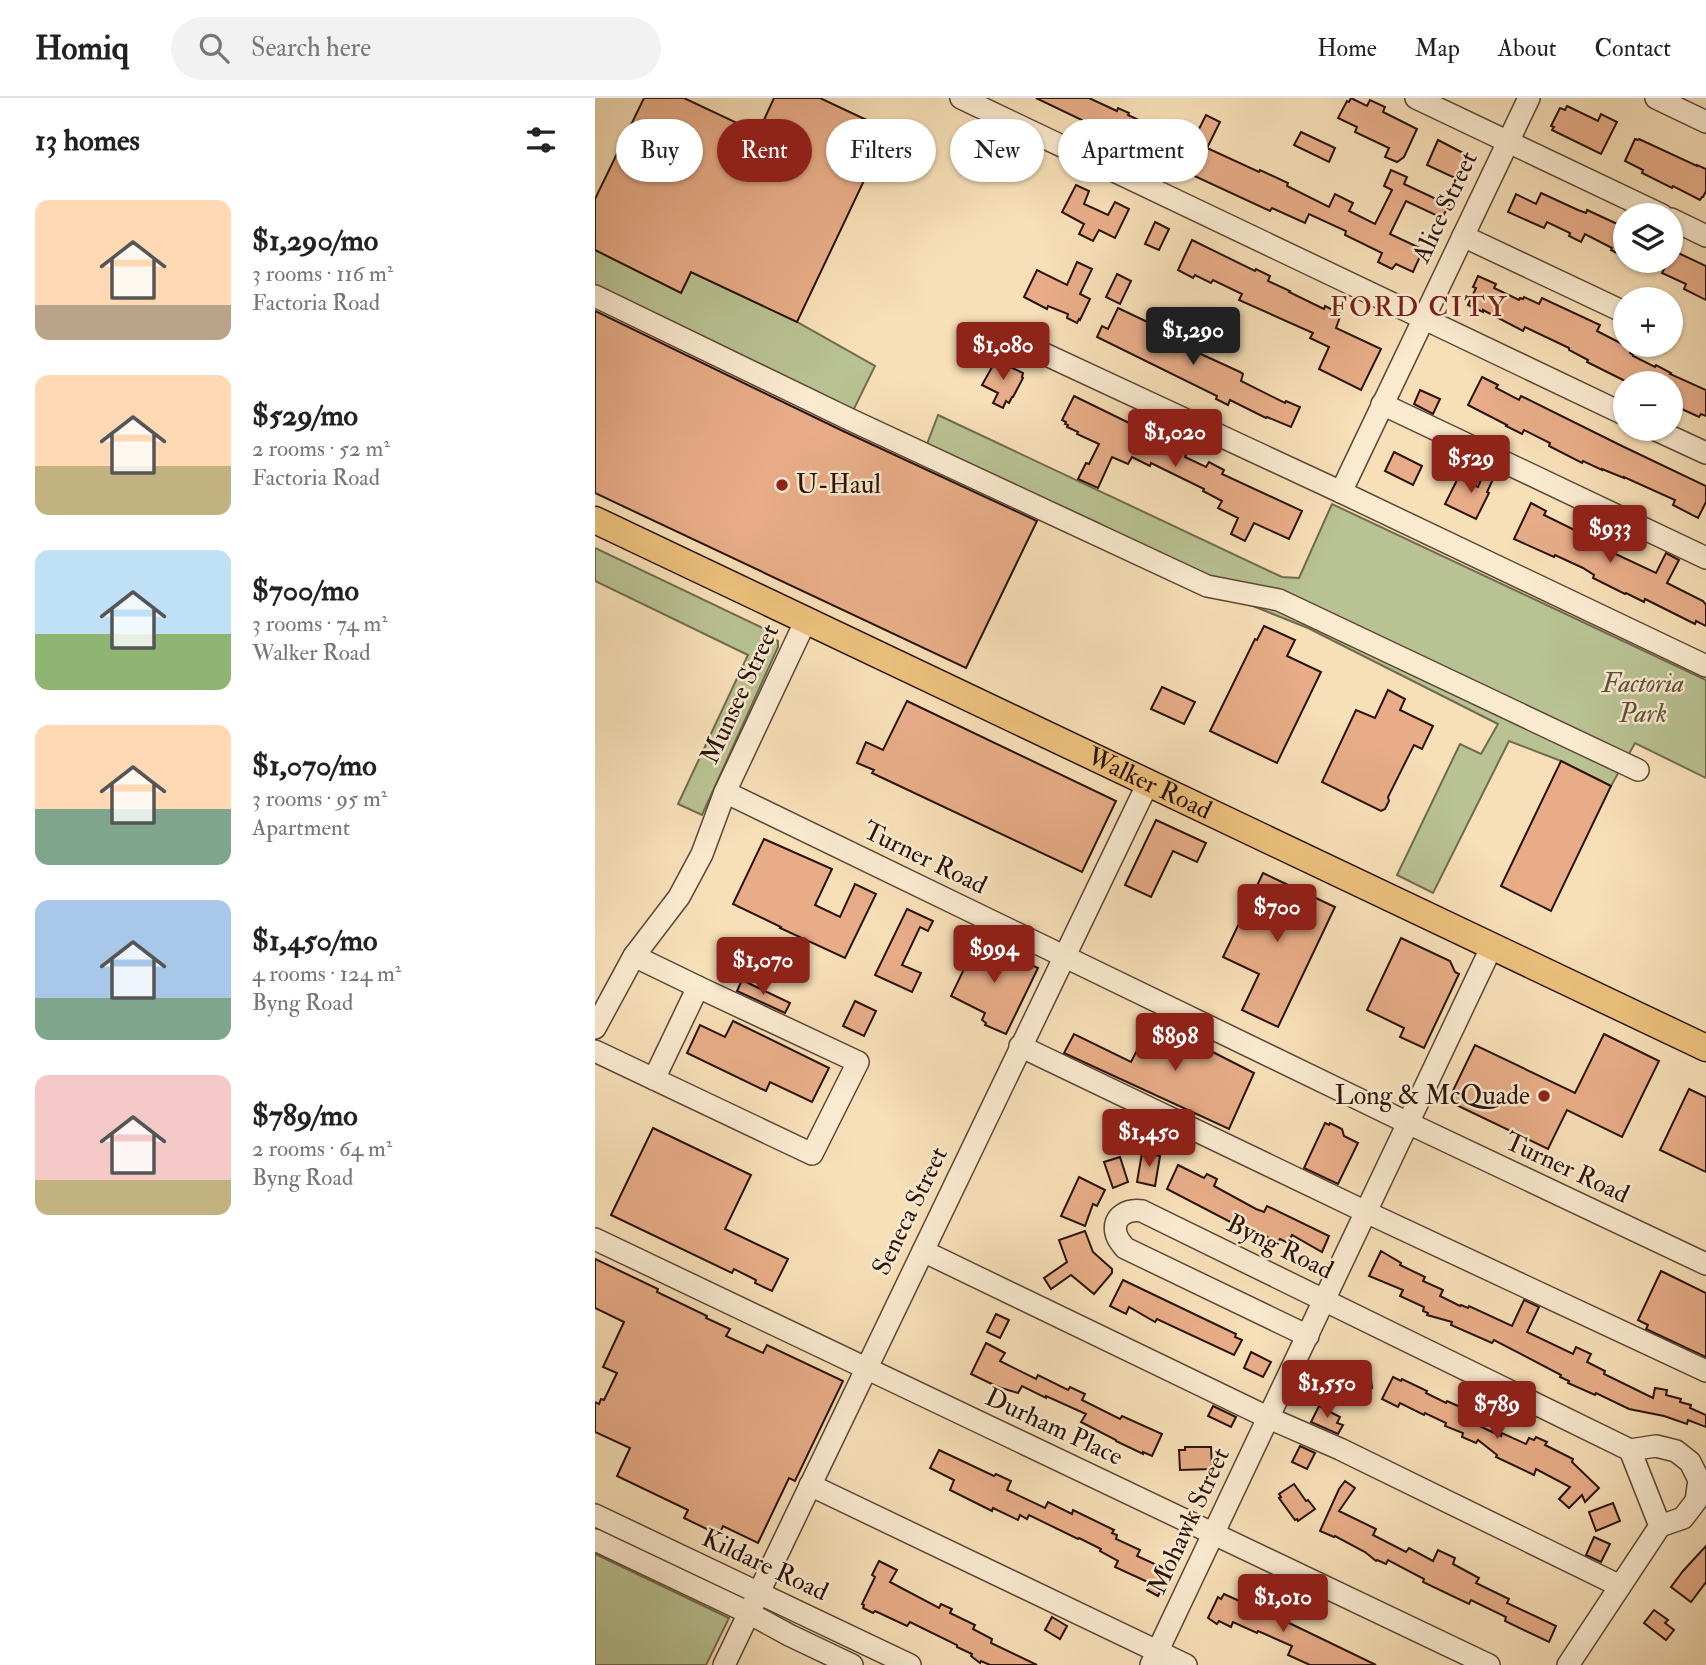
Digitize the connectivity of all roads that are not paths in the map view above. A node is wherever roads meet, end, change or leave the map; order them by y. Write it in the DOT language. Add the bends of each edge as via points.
graph roads {
  1 [pos="961,98"];
  2 [pos="1416,98"];
  3 [pos="1529,98"];
  4 [pos="1656,98"];
  5 [pos="1706,122"];
  6 [pos="1508,142"];
  7 [pos="1638,203"];
  8 [pos="1683,225"];
  9 [pos="1463,236"];
  10 [pos="1706,236"];
  11 [pos="595,296"];
  12 [pos="1613,307"];
  13 [pos="1423,318"];
  14 [pos="1010,338"];
  15 [pos="1382,404"];
  16 [pos="1613,409"];
  17 [pos="1680,441"];
  18 [pos="1706,453"];
  19 [pos="1341,492"];
  20 [pos="595,520"];
  21 [pos="1706,558"];
  22 [pos="806,620"];
  23 [pos="1706,666"];
  24 [pos="1638,770"];
  25 [pos="1148,783"];
  26 [pos="725,792"];
  27 [pos="1492,946"];
  28 [pos="634,956"];
  29 [pos="1064,957"];
  30 [pos="698,987"];
  31 [pos="595,1028"];
  32 [pos="1020,1046"];
  33 [pos="1706,1048"];
  34 [pos="595,1051"];
  35 [pos="654,1079"];
  36 [pos="1408,1123"];
  37 [pos="1366,1212"];
  38 [pos="595,1239"];
  39 [pos="923,1251"];
  40 [pos="1706,1264"];
  41 [pos="1325,1300"];
  42 [pos="1308,1336"];
  43 [pos="866,1368"];
  44 [pos="1706,1371"];
  45 [pos="1269,1418"];
  46 [pos="1630,1450"];
  47 [pos="810,1485"];
  48 [pos="595,1515"];
  49 [pos="1660,1525"];
  50 [pos="1214,1534"];
  51 [pos="595,1540"];
  52 [pos="1621,1586"];
  53 [pos="759,1592"];
  54 [pos="749,1614"];
  55 [pos="1155,1658"];
  56 [pos="724,1665"];
  57 [pos="852,1665"];
  58 [pos="910,1665"];
  59 [pos="1186,1665"];
  60 [pos="1489,1665"];
  61 [pos="1568,1665"];
  1 -- 13 [label="street"];
  2 -- 6 [label="street"];
  3 -- 6 [label="street, Alice Street"];
  4 -- 5 [label="street"];
  6 -- 7 [label="street"];
  6 -- 9 [label="street, Alice Street"];
  8 -- 10 [label="street"];
  9 -- 12 [label="street"];
  9 -- 13 [label="street, Alice Street"];
  11 -- 24 [label="street" via="1207,586 1279,600"];
  13 -- 15 [label="street, Alice Street"];
  13 -- 16 [label="street"];
  14 -- 19 [label="street"];
  15 -- 19 [label="street, Alice Street"];
  15 -- 21 [label="street"];
  17 -- 18 [label="street"];
  19 -- 23 [label="street"];
  20 -- 22 [label="main road, Walker Road"];
  22 -- 25 [label="main road, Walker Road"];
  22 -- 26 [label="street, Munsee Street"];
  25 -- 27 [label="main road, Walker Road"];
  25 -- 29 [label="street, Seneca Street"];
  26 -- 28 [label="street, Munsee Street" via="702,854 679,897"];
  26 -- 29 [label="street, Turner Road"];
  27 -- 33 [label="main road, Walker Road"];
  27 -- 36 [label="street, Mohawk Street"];
  28 -- 30 [label="street"];
  28 -- 31 [label="street, Munsee Street"];
  29 -- 32 [label="street, Seneca Street"];
  29 -- 36 [label="street, Turner Road"];
  30 -- 35 [label="street"];
  30 -- 35 [label="street" via="858,1062 812,1154"];
  32 -- 37 [label="street"];
  32 -- 39 [label="street, Seneca Street"];
  34 -- 35 [label="street"];
  36 -- 37 [label="street, Mohawk Street"];
  36 -- 40 [label="street, Turner Road"];
  37 -- 41 [label="street, Mohawk Street"];
  37 -- 44 [label="street"];
  38 -- 43 [label="street, Durham Place"];
  39 -- 43 [label="street, Seneca Street"];
  39 -- 45 [label="street"];
  41 -- 42 [label="street, Mohawk Street"];
  41 -- 42 [label="street, Byng Road" via="1142,1210 1122,1213 1117,1221 1114,1229 1125,1248"];
  41 -- 46 [label="street, Byng Road"];
  42 -- 45 [label="street, Mohawk Street"];
  43 -- 47 [label="street, Seneca Street"];
  43 -- 50 [label="street, Durham Place"];
  45 -- 50 [label="street, Mohawk Street"];
  45 -- 52 [label="street"];
  46 -- 49 [label="street"];
  46 -- 49 [label="street, Byng Road" via="1655,1446 1676,1451 1690,1462 1699,1480 1696,1500 1683,1518"];
  47 -- 53 [label="street, Seneca Street"];
  47 -- 55 [label="street"];
  48 -- 53 [label="street, Kildare Road"];
  49 -- 52 [label="street, Byng Road"];
  50 -- 55 [label="street, Mohawk Street"];
  50 -- 60 [label="street, Durham Place"];
  51 -- 54 [label="street, Kildare Road"];
  52 -- 61 [label="street, Byng Road"];
  53 -- 54 [label="street, Seneca Street"];
  53 -- 58 [label="street, Kildare Road"];
  54 -- 56 [label="street, Seneca Street"];
  54 -- 57 [label="street, Kildare Road"];
  55 -- 59 [label="street"];
}
